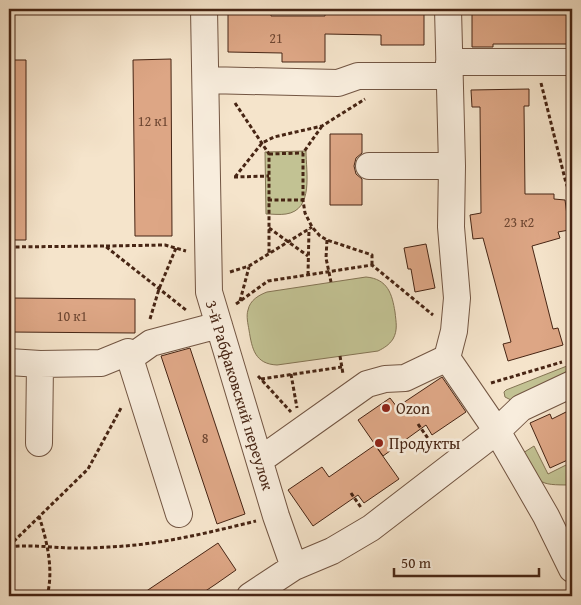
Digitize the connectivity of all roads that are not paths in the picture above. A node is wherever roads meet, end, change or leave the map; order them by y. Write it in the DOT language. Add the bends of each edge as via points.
graph roads {
  1 [pos="204,9"];
  2 [pos="448,9"];
  3 [pos="572,62"];
  4 [pos="449,69"];
  5 [pos="213,81"];
  6 [pos="369,166"];
  7 [pos="452,166"];
  8 [pos="214,323"];
  9 [pos="447,358"];
  10 [pos="9,362"];
  11 [pos="40,364"];
  12 [pos="134,369"];
  13 [pos="568,373"];
  14 [pos="497,431"];
  15 [pos="39,443"];
  16 [pos="260,460"];
  17 [pos="179,514"];
  18 [pos="294,567"];
  19 [pos="572,570"];
  20 [pos="250,596"];
  1 -- 5 [label="street, 3-й Рабфаковский переулок"];
  2 -- 4 [label="street"];
  3 -- 4 [label="street"];
  4 -- 5 [label="street" via="391,76 358,76 338,83"];
  4 -- 7 [label="street"];
  5 -- 8 [label="street, 3-й Рабфаковский переулок" via="207,177 209,292"];
  6 -- 7 [label="street"];
  7 -- 9 [label="street" via="451,227 457,298"];
  8 -- 12 [label="street" via="151,343"];
  8 -- 16 [label="street, 3-й Рабфаковский переулок"];
  9 -- 14 [label="street"];
  9 -- 16 [label="street" via="405,378 368,384 304,423"];
  10 -- 11 [label="street"];
  11 -- 12 [label="street" via="101,363 128,352"];
  11 -- 15 [label="street"];
  12 -- 17 [label="street"];
  13 -- 14 [label="street" via="521,408"];
  14 -- 18 [label="street" via="371,528 332,551"];
  14 -- 19 [label="street" via="546,516"];
  16 -- 18 [label="street, 3-й Рабфаковский переулок"];
  18 -- 20 [label="street"];
}
